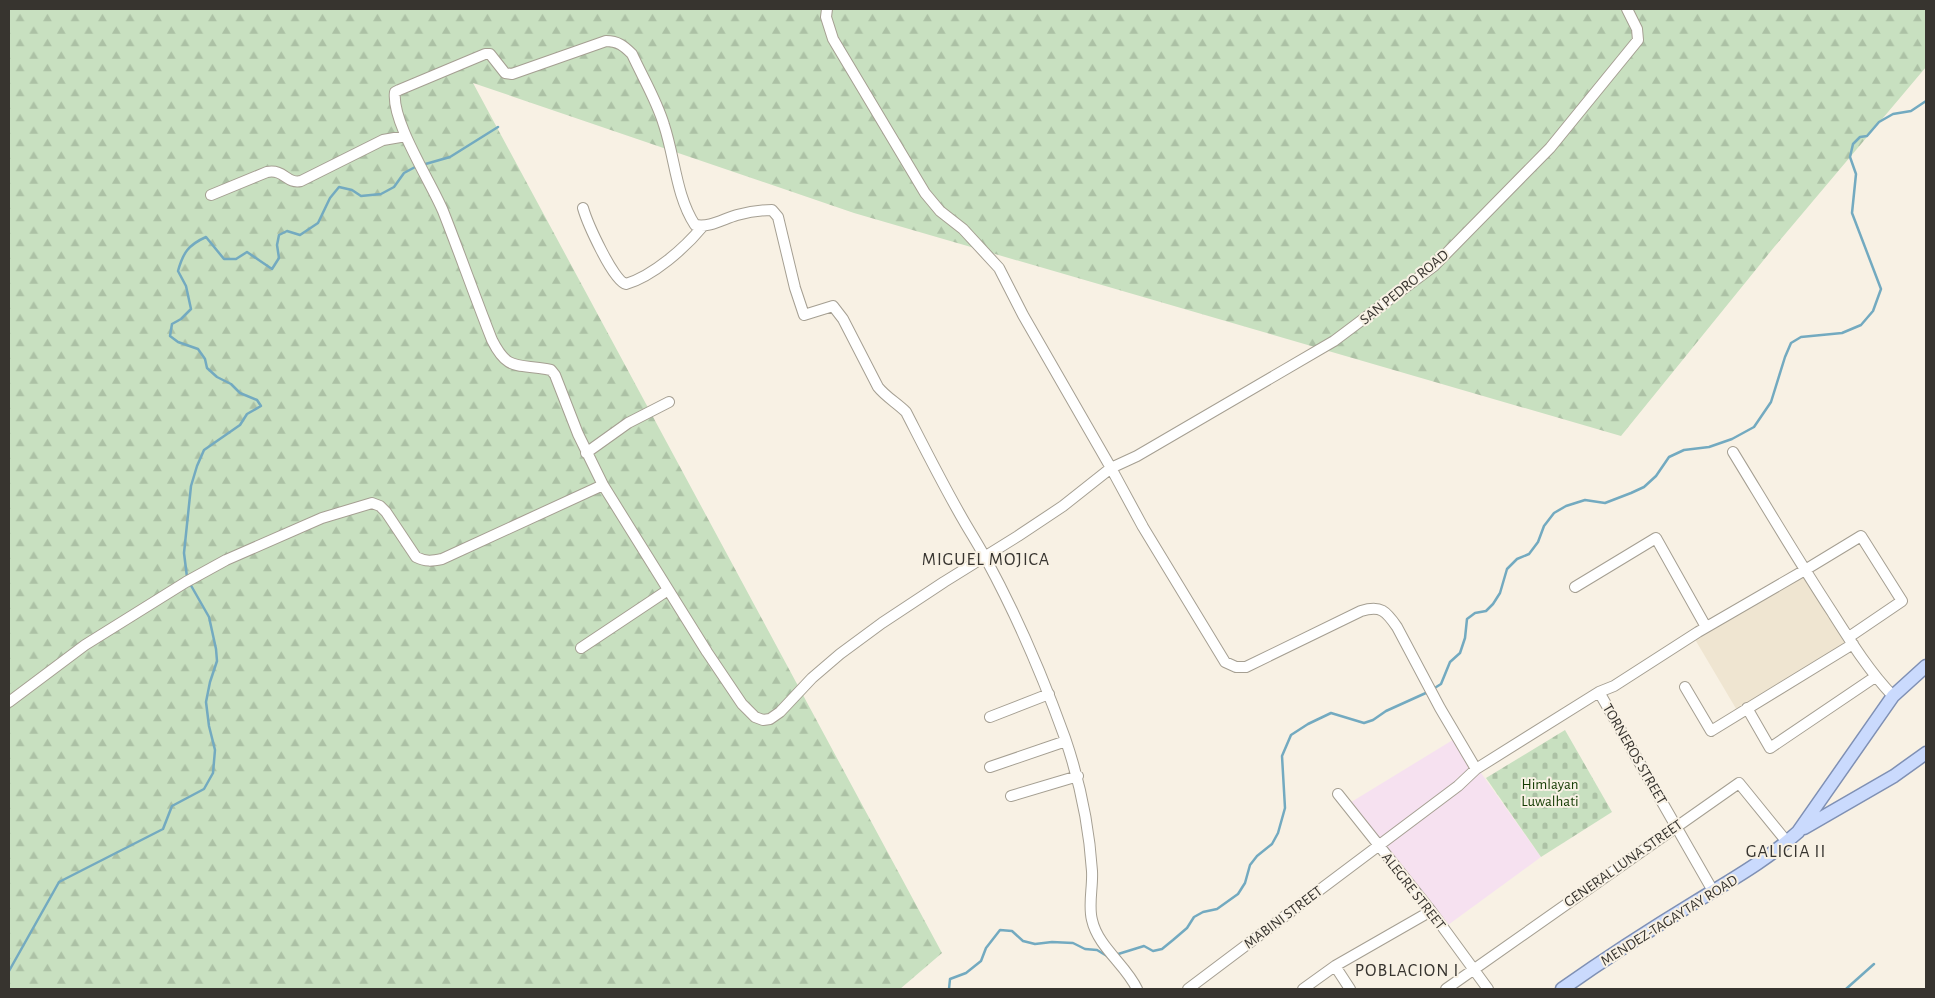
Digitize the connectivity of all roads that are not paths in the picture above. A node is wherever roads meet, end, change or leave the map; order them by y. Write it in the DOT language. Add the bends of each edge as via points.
graph roads {
  1 [pos="827,9"];
  2 [pos="1627,9"];
  3 [pos="406,136"];
  4 [pos="211,195"];
  5 [pos="583,208"];
  6 [pos="703,226"];
  7 [pos="669,402"];
  8 [pos="1734,452"];
  9 [pos="586,453"];
  10 [pos="1111,468"];
  11 [pos="603,485"];
  12 [pos="985,557"];
  13 [pos="1805,570"];
  14 [pos="1575,587"];
  15 [pos="668,590"];
  16 [pos="1702,629"];
  17 [pos="1851,641"];
  18 [pos="581,648"];
  19 [pos="1926,666"];
  20 [pos="1875,678"];
  21 [pos="1685,687"];
  22 [pos="1599,692"];
  23 [pos="1049,694"];
  24 [pos="1893,696"];
  25 [pos="9,702"];
  26 [pos="1747,708"];
  27 [pos="990,717"];
  28 [pos="1066,741"];
  29 [pos="1926,753"];
  30 [pos="990,767"];
  31 [pos="1476,769"];
  32 [pos="1078,776"];
  33 [pos="1338,794"];
  34 [pos="1011,796"];
  35 [pos="1820,800"];
  36 [pos="1830,812"];
  37 [pos="1676,826"];
  38 [pos="1798,832"];
  39 [pos="1787,842"];
  40 [pos="1378,846"];
  41 [pos="1712,891"];
  42 [pos="1431,912"];
  43 [pos="1335,966"];
  44 [pos="1474,969"];
  45 [pos="1137,989"];
  46 [pos="1188,989"];
  47 [pos="1303,989"];
  48 [pos="1350,989"];
  49 [pos="1446,989"];
  50 [pos="1488,989"];
  51 [pos="1562,989"];
  1 -- 10 [label="street" via="826,17 833,39 925,193 999,268"];
  2 -- 10 [label="street, SAN PEDRO ROAD" via="1637,29 1638,40 1550,148 1434,266 1334,341"];
  3 -- 4 [label="street" via="383,140 301,182 294,183 275,171 267,172"];
  3 -- 6 [label="street" via="394,101 395,92 399,90 485,54 490,54 505,73 512,74 606,41 616,41 632,54 664,123 690,217 695,225"];
  3 -- 9 [label="street" via="442,209 500,356 507,362 551,370"];
  5 -- 6 [label="street" via="618,279 626,284 667,261"];
  6 -- 12 [label="street" via="739,214 765,210 772,210 778,217 804,315 833,306 843,319 884,396 906,412"];
  7 -- 9 [label="street" via="628,423"];
  8 -- 13 [label="street"];
  9 -- 11 [label="street"];
  10 -- 12 [label="street" via="1063,506"];
  10 -- 31 [label="street" via="1163,562 1226,662 1246,667 1361,611 1380,609 1390,616"];
  11 -- 15 [label="street"];
  11 -- 25 [label="street" via="432,561 416,557 380,506 372,503 322,518 226,560 186,582 85,645"];
  12 -- 15 [label="street" via="840,654 770,720 755,717 742,704"];
  12 -- 23 [label="street"];
  13 -- 16 [label="street, TORNEROS STREET"];
  13 -- 17 [label="street"];
  13 -- 17 [label="street, TORNEROS STREET" via="1861,536 1902,601"];
  14 -- 16 [label="street" via="1656,538"];
  15 -- 18 [label="street"];
  16 -- 22 [label="street, TORNEROS STREET" via="1614,686"];
  17 -- 20 [label="street"];
  17 -- 26 [label="street"];
  19 -- 24 [label="main road, MENDEZ-TAGAYTAY ROAD"];
  20 -- 24 [label="street"];
  20 -- 26 [label="street" via="1770,748"];
  21 -- 26 [label="street" via="1712,731"];
  22 -- 31 [label="street, MABINI STREET"];
  22 -- 37 [label="street, TORNEROS STREET"];
  23 -- 27 [label="street"];
  23 -- 28 [label="street"];
  24 -- 35 [label="main road, MENDEZ-TAGAYTAY ROAD"];
  28 -- 30 [label="street"];
  28 -- 32 [label="street"];
  29 -- 36 [label="main road" via="1894,776"];
  31 -- 40 [label="street, MABINI STREET"];
  32 -- 34 [label="street"];
  32 -- 45 [label="street" via="1090,843 1092,921"];
  33 -- 40 [label="street, ALEGRE STREET"];
  35 -- 36 [label="main road"];
  35 -- 38 [label="main road, MENDEZ-TAGAYTAY ROAD"];
  36 -- 38 [label="main road"];
  37 -- 39 [label="street, GENERAL LUNA STREET" via="1739,783"];
  37 -- 41 [label="street, TORNEROS STREET"];
  37 -- 44 [label="street, GENERAL LUNA STREET"];
  38 -- 39 [label="main road, MENDEZ-TAGAYTAY ROAD"];
  39 -- 41 [label="main road, MENDEZ-TAGAYTAY ROAD"];
  40 -- 42 [label="street, ALEGRE STREET"];
  40 -- 46 [label="street, MABINI STREET"];
  41 -- 51 [label="main road, MENDEZ-TAGAYTAY ROAD"];
  42 -- 43 [label="street"];
  42 -- 44 [label="street, ALEGRE STREET"];
  43 -- 47 [label="street"];
  43 -- 48 [label="street"];
  44 -- 49 [label="street, GENERAL LUNA STREET"];
  44 -- 50 [label="street, ALEGRE STREET"];
}
